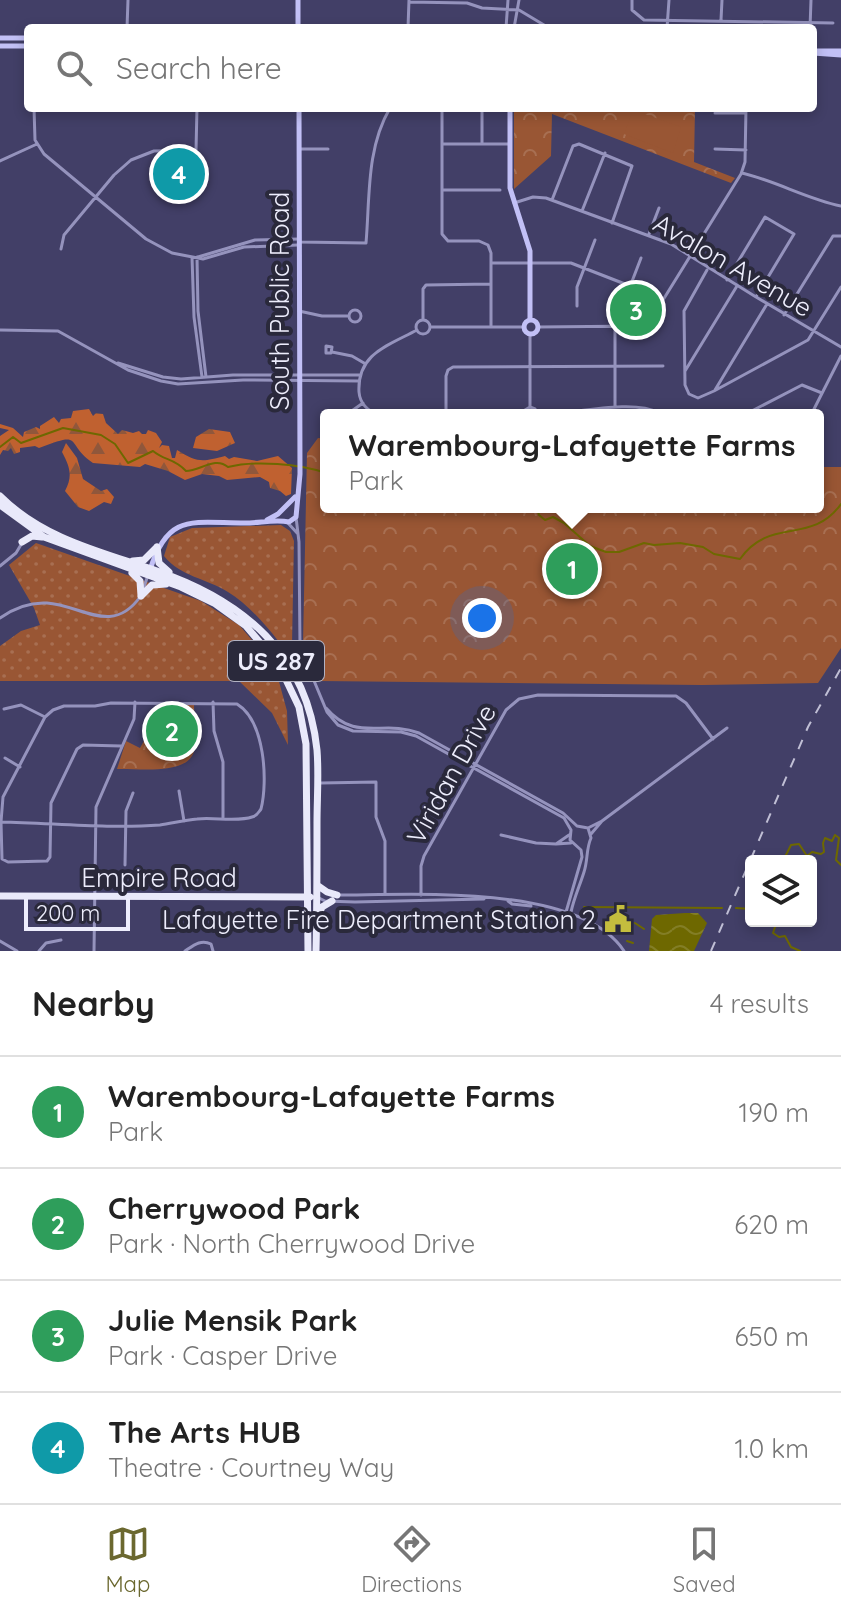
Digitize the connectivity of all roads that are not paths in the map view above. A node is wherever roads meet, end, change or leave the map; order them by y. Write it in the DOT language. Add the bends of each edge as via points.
graph roads {
  1 [pos="128,0"];
  2 [pos="298,0"];
  3 [pos="508,0"];
  4 [pos="519,0"];
  5 [pos="632,0"];
  6 [pos="669,0"];
  7 [pos="722,0"];
  8 [pos="811,0"];
  9 [pos="409,1"];
  10 [pos="422,1"];
  11 [pos="445,1"];
  12 [pos="507,10"];
  13 [pos="519,10"];
  14 [pos="667,20"];
  15 [pos="721,21"];
  16 [pos="810,22"];
  17 [pos="833,23"];
  18 [pos="127,24"];
  19 [pos="298,24"];
  20 [pos="408,24"];
  21 [pos="506,24"];
  22 [pos="515,24"];
  23 [pos="542,24"];
  24 [pos="667,24"];
  25 [pos="0,38"];
  26 [pos="24,38"];
  27 [pos="0,46"];
  28 [pos="24,46"];
  29 [pos="817,52"];
  30 [pos="841,53"];
  31 [pos="34,112"];
  32 [pos="197,112"];
  33 [pos="299,112"];
  34 [pos="388,112"];
  35 [pos="442,112"];
  36 [pos="482,112"];
  37 [pos="510,112"];
  38 [pos="730,112"];
  39 [pos="746,112"];
  40 [pos="715,113"];
  41 [pos="37,144"];
  42 [pos="442,144"];
  43 [pos="482,144"];
  44 [pos="509,144"];
  45 [pos="299,149"];
  46 [pos="328,149"];
  47 [pos="715,149"];
  48 [pos="746,150"];
  49 [pos="605,153"];
  50 [pos="0,161"];
  51 [pos="742,173"];
  52 [pos="442,190"];
  53 [pos="500,190"];
  54 [pos="95,197"];
  55 [pos="552,200"];
  56 [pos="514,203"];
  57 [pos="841,206"];
  58 [pos="659,208"];
  59 [pos="582,211"];
  60 [pos="612,223"];
  61 [pos="649,234"];
  62 [pos="841,236"];
  63 [pos="595,240"];
  64 [pos="299,242"];
  65 [pos="61,249"];
  66 [pos="691,256"];
  67 [pos="195,257"];
  68 [pos="641,258"];
  69 [pos="531,262"];
  70 [pos="491,263"];
  71 [pos="584,267"];
  72 [pos="708,268"];
  73 [pos="727,280"];
  74 [pos="491,284"];
  75 [pos="630,285"];
  76 [pos="737,286"];
  77 [pos="841,287"];
  78 [pos="756,297"];
  79 [pos="663,301"];
  80 [pos="767,304"];
  81 [pos="577,306"];
  82 [pos="299,311"];
  83 [pos="784,315"];
  84 [pos="348,316"];
  85 [pos="423,319"];
  86 [pos="530,319"];
  87 [pos="491,326"];
  88 [pos="431,327"];
  89 [pos="523,327"];
  90 [pos="538,327"];
  91 [pos="615,327"];
  92 [pos="0,330"];
  93 [pos="417,330"];
  94 [pos="814,332"];
  95 [pos="530,334"];
  96 [pos="841,347"];
  97 [pos="332,352"];
  98 [pos="841,356"];
  99 [pos="364,363"];
  100 [pos="663,366"];
  101 [pos="530,367"];
  102 [pos="615,367"];
  103 [pos="684,372"];
  104 [pos="359,375"];
  105 [pos="299,377"];
  106 [pos="204,379"];
  107 [pos="359,381"];
  108 [pos="714,391"];
  109 [pos="822,393"];
  110 [pos="363,403"];
  111 [pos="530,407"];
  112 [pos="615,407"];
  113 [pos="354,409"];
  114 [pos="368,409"];
  115 [pos="446,409"];
  116 [pos="527,409"];
  117 [pos="596,409"];
  118 [pos="652,409"];
  119 [pos="756,409"];
  120 [pos="814,409"];
  121 [pos="297,494"];
  122 [pos="0,496"];
  123 [pos="0,505"];
  124 [pos="288,505"];
  125 [pos="280,512"];
  126 [pos="296,514"];
  127 [pos="18,520"];
  128 [pos="285,521"];
  129 [pos="254,523"];
  130 [pos="298,534"];
  131 [pos="44,537"];
  132 [pos="22,542"];
  133 [pos="157,547"];
  134 [pos="122,559"];
  135 [pos="112,563"];
  136 [pos="0,566"];
  137 [pos="149,572"];
  138 [pos="188,582"];
  139 [pos="173,584"];
  140 [pos="141,596"];
  141 [pos="0,618"];
  142 [pos="135,702"];
  143 [pos="213,702"];
  144 [pos="4,709"];
  145 [pos="45,717"];
  146 [pos="727,728"];
  147 [pos="713,739"];
  148 [pos="121,746"];
  149 [pos="5,758"];
  150 [pos="474,766"];
  151 [pos="20,767"];
  152 [pos="317,783"];
  153 [pos="179,791"];
  154 [pos="133,793"];
  155 [pos="223,817"];
  156 [pos="184,821"];
  157 [pos="602,821"];
  158 [pos="0,822"];
  159 [pos="50,823"];
  160 [pos="95,825"];
  161 [pos="125,825"];
  162 [pos="577,826"];
  163 [pos="588,828"];
  164 [pos="570,833"];
  165 [pos="591,834"];
  166 [pos="501,835"];
  167 [pos="571,843"];
  168 [pos="556,844"];
  169 [pos="588,844"];
  170 [pos="578,847"];
  171 [pos="125,865"];
  172 [pos="317,885"];
  173 [pos="385,895"];
  174 [pos="421,895"];
  175 [pos="0,896"];
  176 [pos="94,896"];
  177 [pos="288,897"];
  178 [pos="307,897"];
  179 [pos="317,897"];
  180 [pos="334,898"];
  181 [pos="489,899"];
  182 [pos="308,912"];
  183 [pos="568,912"];
  184 [pos="317,918"];
  185 [pos="61,940"];
  186 [pos="0,941"];
  187 [pos="17,951"];
  188 [pos="39,951"];
  189 [pos="94,951"];
  190 [pos="185,951"];
  191 [pos="213,951"];
  192 [pos="308,951"];
  193 [pos="316,951"];
  194 [pos="624,951"];
  1 -- 18 [label="street"];
  2 -- 19 [label="street"];
  3 -- 12 [label="street"];
  4 -- 13 [label="street"];
  5 -- 14 [label="street" via="639,18"];
  6 -- 14 [label="street"];
  7 -- 15 [label="street"];
  8 -- 16 [label="street"];
  9 -- 10 [label="street"];
  9 -- 20 [label="street"];
  10 -- 11 [label="street"];
  11 -- 12 [label="street"];
  12 -- 13 [label="street"];
  12 -- 21 [label="street"];
  13 -- 22 [label="street"];
  13 -- 23 [label="street"];
  14 -- 15 [label="street"];
  14 -- 24 [label="street"];
  15 -- 16 [label="street"];
  16 -- 17 [label="street"];
  25 -- 26 [label="street"];
  27 -- 28 [label="street"];
  29 -- 30 [label="street"];
  31 -- 41 [label="street"];
  32 -- 54 [label="street" via="196,150 141,155 121,167"];
  33 -- 45 [label="street, South Public Road"];
  34 -- 64 [label="street" via="367,190 366,243"];
  35 -- 42 [label="street"];
  36 -- 43 [label="street"];
  37 -- 44 [label="street"];
  38 -- 40 [label="street"];
  39 -- 48 [label="street"];
  41 -- 50 [label="street"];
  41 -- 54 [label="street"];
  42 -- 43 [label="street"];
  42 -- 52 [label="street"];
  43 -- 44 [label="street"];
  44 -- 56 [label="street"];
  45 -- 46 [label="street"];
  45 -- 64 [label="street, South Public Road"];
  47 -- 48 [label="street"];
  48 -- 51 [label="street"];
  49 -- 55 [label="street" via="573,146"];
  49 -- 59 [label="street"];
  49 -- 60 [label="street" via="630,163 633,170"];
  51 -- 57 [label="street"];
  51 -- 66 [label="street"];
  52 -- 53 [label="street"];
  52 -- 70 [label="street" via="445,238 484,242"];
  54 -- 65 [label="street" via="64,235"];
  54 -- 67 [label="street" via="163,249"];
  55 -- 56 [label="street, Avalon Avenue" via="533,197"];
  55 -- 59 [label="street, Avalon Avenue"];
  56 -- 69 [label="street"];
  58 -- 61 [label="street"];
  59 -- 60 [label="street, Avalon Avenue"];
  60 -- 61 [label="street, Avalon Avenue"];
  61 -- 66 [label="street, Avalon Avenue"];
  62 -- 83 [label="street" via="833,236"];
  63 -- 71 [label="street"];
  64 -- 67 [label="street"];
  64 -- 82 [label="street, South Public Road"];
  66 -- 72 [label="street, Avalon Avenue"];
  66 -- 79 [label="street"];
  67 -- 106 [label="street" via="194,317"];
  68 -- 75 [label="street"];
  69 -- 70 [label="street"];
  69 -- 71 [label="street"];
  69 -- 86 [label="street"];
  70 -- 74 [label="street"];
  71 -- 75 [label="street"];
  71 -- 81 [label="street"];
  72 -- 73 [label="street, Avalon Avenue"];
  72 -- 103 [label="street" via="684,311"];
  73 -- 76 [label="street, Avalon Avenue"];
  73 -- 78 [label="street" via="765,217 794,234"];
  74 -- 85 [label="street" via="425,286"];
  74 -- 87 [label="street"];
  75 -- 79 [label="street"];
  76 -- 78 [label="street, Avalon Avenue"];
  76 -- 103 [label="street"];
  77 -- 94 [label="street"];
  78 -- 80 [label="street, Avalon Avenue"];
  79 -- 91 [label="street" via="650,321"];
  80 -- 83 [label="street, Avalon Avenue"];
  80 -- 108 [label="street"];
  82 -- 84 [label="street"];
  82 -- 105 [label="street, South Public Road"];
  83 -- 94 [label="street, Avalon Avenue"];
  85 -- 88 [label="street"];
  85 -- 93 [label="street"];
  86 -- 89 [label="street"];
  86 -- 90 [label="street"];
  87 -- 88 [label="street"];
  87 -- 89 [label="street"];
  88 -- 93 [label="street" via="424,334"];
  89 -- 95 [label="street"];
  90 -- 91 [label="street"];
  90 -- 95 [label="street"];
  91 -- 102 [label="street"];
  92 -- 106 [label="street" via="58,331 161,381"];
  93 -- 99 [label="street"];
  94 -- 96 [label="street, Avalon Avenue"];
  94 -- 108 [label="street"];
  95 -- 101 [label="street"];
  97 -- 99 [label="street"];
  98 -- 109 [label="street"];
  99 -- 104 [label="street"];
  100 -- 102 [label="street"];
  101 -- 102 [label="street"];
  101 -- 111 [label="street"];
  101 -- 115 [label="street" via="453,367 446,376"];
  102 -- 112 [label="street"];
  103 -- 108 [label="street" via="689,394 698,398"];
  104 -- 105 [label="street"];
  104 -- 107 [label="street"];
  105 -- 106 [label="street"];
  105 -- 107 [label="street"];
  105 -- 121 [label="street, South Public Road"];
  107 -- 110 [label="street"];
  109 -- 119 [label="street" via="802,385"];
  109 -- 120 [label="street"];
  110 -- 113 [label="street"];
  110 -- 114 [label="street"];
  111 -- 116 [label="street"];
  112 -- 117 [label="street"];
  112 -- 118 [label="street"];
  121 -- 124 [label="street"];
  121 -- 126 [label="street, South Public Road"];
  122 -- 134 [label="main road, US 287" via="56,536"];
  123 -- 127 [label="main road, US 287"];
  124 -- 125 [label="street"];
  124 -- 126 [label="street"];
  125 -- 128 [label="street"];
  125 -- 129 [label="street"];
  126 -- 128 [label="street"];
  126 -- 130 [label="street"];
  127 -- 131 [label="main road, US 287"];
  127 -- 132 [label="main road"];
  128 -- 129 [label="street"];
  128 -- 130 [label="street"];
  129 -- 133 [label="street" via="184,525"];
  130 -- 150 [label="street" via="300,647 331,719 346,729 410,734"];
  131 -- 132 [label="main road"];
  131 -- 135 [label="main road, US 287"];
  132 -- 136 [label="street"];
  133 -- 134 [label="main road" via="144,560"];
  133 -- 137 [label="street"];
  133 -- 138 [label="main road" via="163,569"];
  134 -- 137 [label="main road, US 287"];
  135 -- 137 [label="main road, US 287"];
  135 -- 140 [label="main road" via="137,576"];
  137 -- 138 [label="main road, US 287"];
  137 -- 139 [label="main road, US 287"];
  137 -- 140 [label="street"];
  138 -- 152 [label="main road, US 287" via="246,616 285,661 309,711"];
  139 -- 140 [label="main road" via="153,585"];
  139 -- 178 [label="main road, US 287" via="246,626 271,653 294,694 308,759"];
  140 -- 141 [label="street" via="129,608 104,617 47,603 26,605"];
  142 -- 143 [label="street"];
  142 -- 145 [label="street" via="58,708"];
  142 -- 148 [label="street" via="134,719"];
  143 -- 155 [label="street" via="214,731 223,759"];
  143 -- 155 [label="street" via="245,710 263,755 261,809 250,818"];
  144 -- 145 [label="street" via="21,705"];
  145 -- 151 [label="street"];
  146 -- 147 [label="street"];
  147 -- 150 [label="street, Viridan Drive" via="676,696 527,696 506,710"];
  147 -- 157 [label="street"];
  148 -- 159 [label="street" via="77,749 53,795"];
  148 -- 160 [label="street" via="98,800"];
  149 -- 151 [label="street"];
  150 -- 162 [label="street" via="563,813"];
  150 -- 164 [label="street" via="564,818"];
  150 -- 174 [label="street, Viridan Drive" via="423,858"];
  151 -- 158 [label="street" via="3,797"];
  152 -- 172 [label="main road, US 287"];
  152 -- 173 [label="street" via="376,782 376,817 385,841"];
  153 -- 156 [label="street"];
  154 -- 161 [label="street"];
  155 -- 156 [label="street"];
  156 -- 161 [label="street"];
  157 -- 163 [label="street"];
  157 -- 165 [label="street"];
  158 -- 159 [label="street"];
  158 -- 159 [label="street" via="1,856 8,862 47,861"];
  159 -- 160 [label="street"];
  160 -- 161 [label="street"];
  160 -- 176 [label="street"];
  161 -- 171 [label="street"];
  162 -- 163 [label="street"];
  162 -- 164 [label="street"];
  163 -- 165 [label="street"];
  164 -- 167 [label="street"];
  164 -- 168 [label="street"];
  165 -- 169 [label="street"];
  166 -- 168 [label="street"];
  167 -- 168 [label="street"];
  167 -- 170 [label="street"];
  169 -- 170 [label="street"];
  169 -- 183 [label="street" via="585,870"];
  170 -- 183 [label="street" via="582,863"];
  172 -- 179 [label="main road, US 287"];
  172 -- 180 [label="main road"];
  173 -- 174 [label="street"];
  173 -- 180 [label="street"];
  174 -- 181 [label="street"];
  175 -- 176 [label="main road, Empire Road"];
  176 -- 177 [label="main road, Empire Road"];
  176 -- 189 [label="street"];
  177 -- 178 [label="main road, Empire Road"];
  177 -- 182 [label="main road"];
  178 -- 179 [label="main road, Empire Road"];
  178 -- 182 [label="main road, US 287"];
  179 -- 180 [label="street"];
  179 -- 180 [label="street"];
  179 -- 184 [label="main road, US 287"];
  180 -- 181 [label="street"];
  180 -- 184 [label="main road"];
  181 -- 183 [label="street"];
  182 -- 192 [label="main road, US 287"];
  183 -- 194 [label="street" via="603,928"];
  184 -- 193 [label="main road, US 287"];
  185 -- 188 [label="street" via="46,943"];
  186 -- 187 [label="street"];
  190 -- 191 [label="street" via="205,942"];
}
